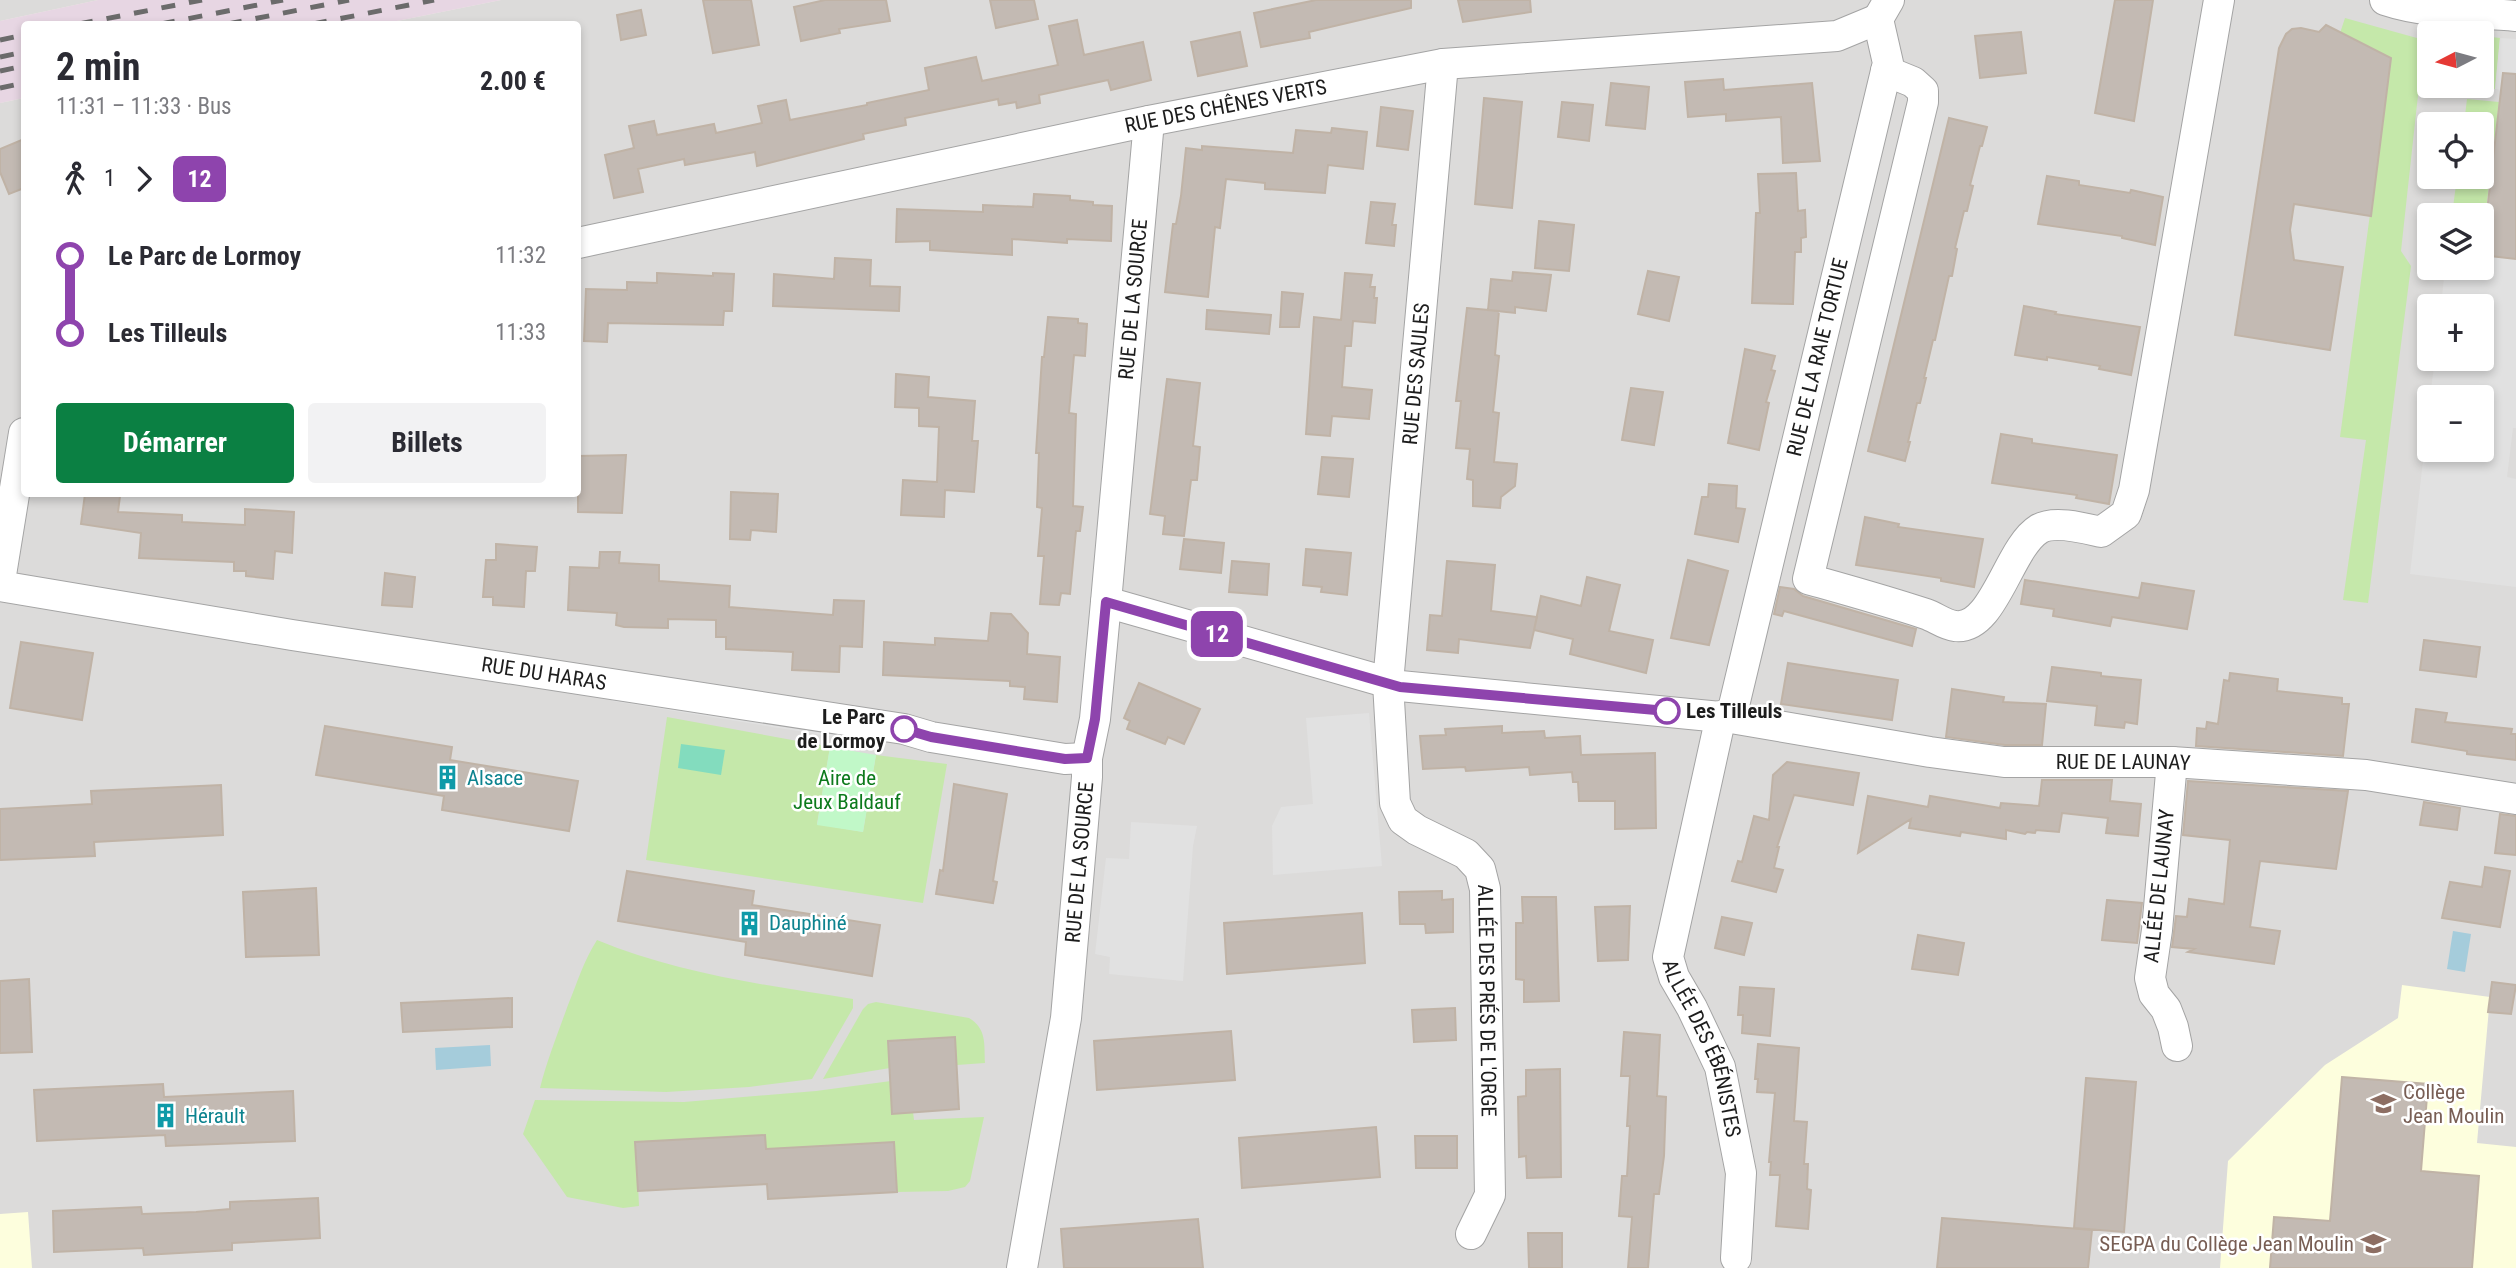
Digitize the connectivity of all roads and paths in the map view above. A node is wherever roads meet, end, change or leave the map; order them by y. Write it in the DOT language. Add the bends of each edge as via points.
graph roads {
  1 [pos="2220,0"];
  2 [pos="2385,0"];
  3 [pos="1883,9"];
  4 [pos="2516,16"];
  5 [pos="1443,64"];
  6 [pos="1886,71"];
  7 [pos="1149,121"];
  8 [pos="581,242"];
  9 [pos="21,452"];
  10 [pos="0,583"];
  11 [pos="1106,602"];
  12 [pos="1388,683"];
  13 [pos="1726,717"];
  14 [pos="1087,758"];
  15 [pos="2172,762"];
  16 [pos="2516,799"];
  17 [pos="2177,1046"];
  18 [pos="1471,1234"];
  19 [pos="1736,1258"];
  20 [pos="1021,1268"];
  1 -- 6 [label="street" via="2134,490 2126,513 2101,532 2068,525 2040,528 2022,543 1988,607 1975,621 1955,627 1928,614 1808,579 1923,102 1923,90"];
  2 -- 4 [label="street" via="2440,11"];
  3 -- 5 [label="street, RUE DES CHÊNES VERTS" via="1837,36"];
  3 -- 6 [label="street, RUE DE LA RAIE TORTUE"];
  5 -- 7 [label="street, RUE DES CHÊNES VERTS"];
  5 -- 12 [label="street, RUE DES SAULES"];
  6 -- 13 [label="street, RUE DE LA RAIE TORTUE"];
  7 -- 8 [label="street, RUE DES CHÊNES VERTS"];
  7 -- 11 [label="street, RUE DE LA SOURCE"];
  9 -- 10 [label="street"];
  10 -- 14 [label="street, RUE DU HARAS" via="292,635 904,729 1065,759"];
  11 -- 12 [label="street, RUE DE LAUNAY"];
  11 -- 14 [label="street, RUE DE LA SOURCE"];
  12 -- 13 [label="street, RUE DE LAUNAY"];
  12 -- 18 [label="street, ALLÉE DES PRÉS DE L'ORGE" via="1395,803 1402,820 1466,854 1480,869 1485,889 1490,1195"];
  13 -- 15 [label="street, RUE DE LAUNAY" via="2004,762"];
  13 -- 19 [label="street, ALLÉE DES ÉBÉNISTES" via="1668,957 1720,1067 1741,1173"];
  14 -- 20 [label="street, RUE DE LA SOURCE" via="1066,1018"];
  15 -- 16 [label="street, RUE DE LAUNAY" via="2379,776"];
  15 -- 17 [label="street, ALLÉE DE LAUNAY" via="2150,978"];
}
